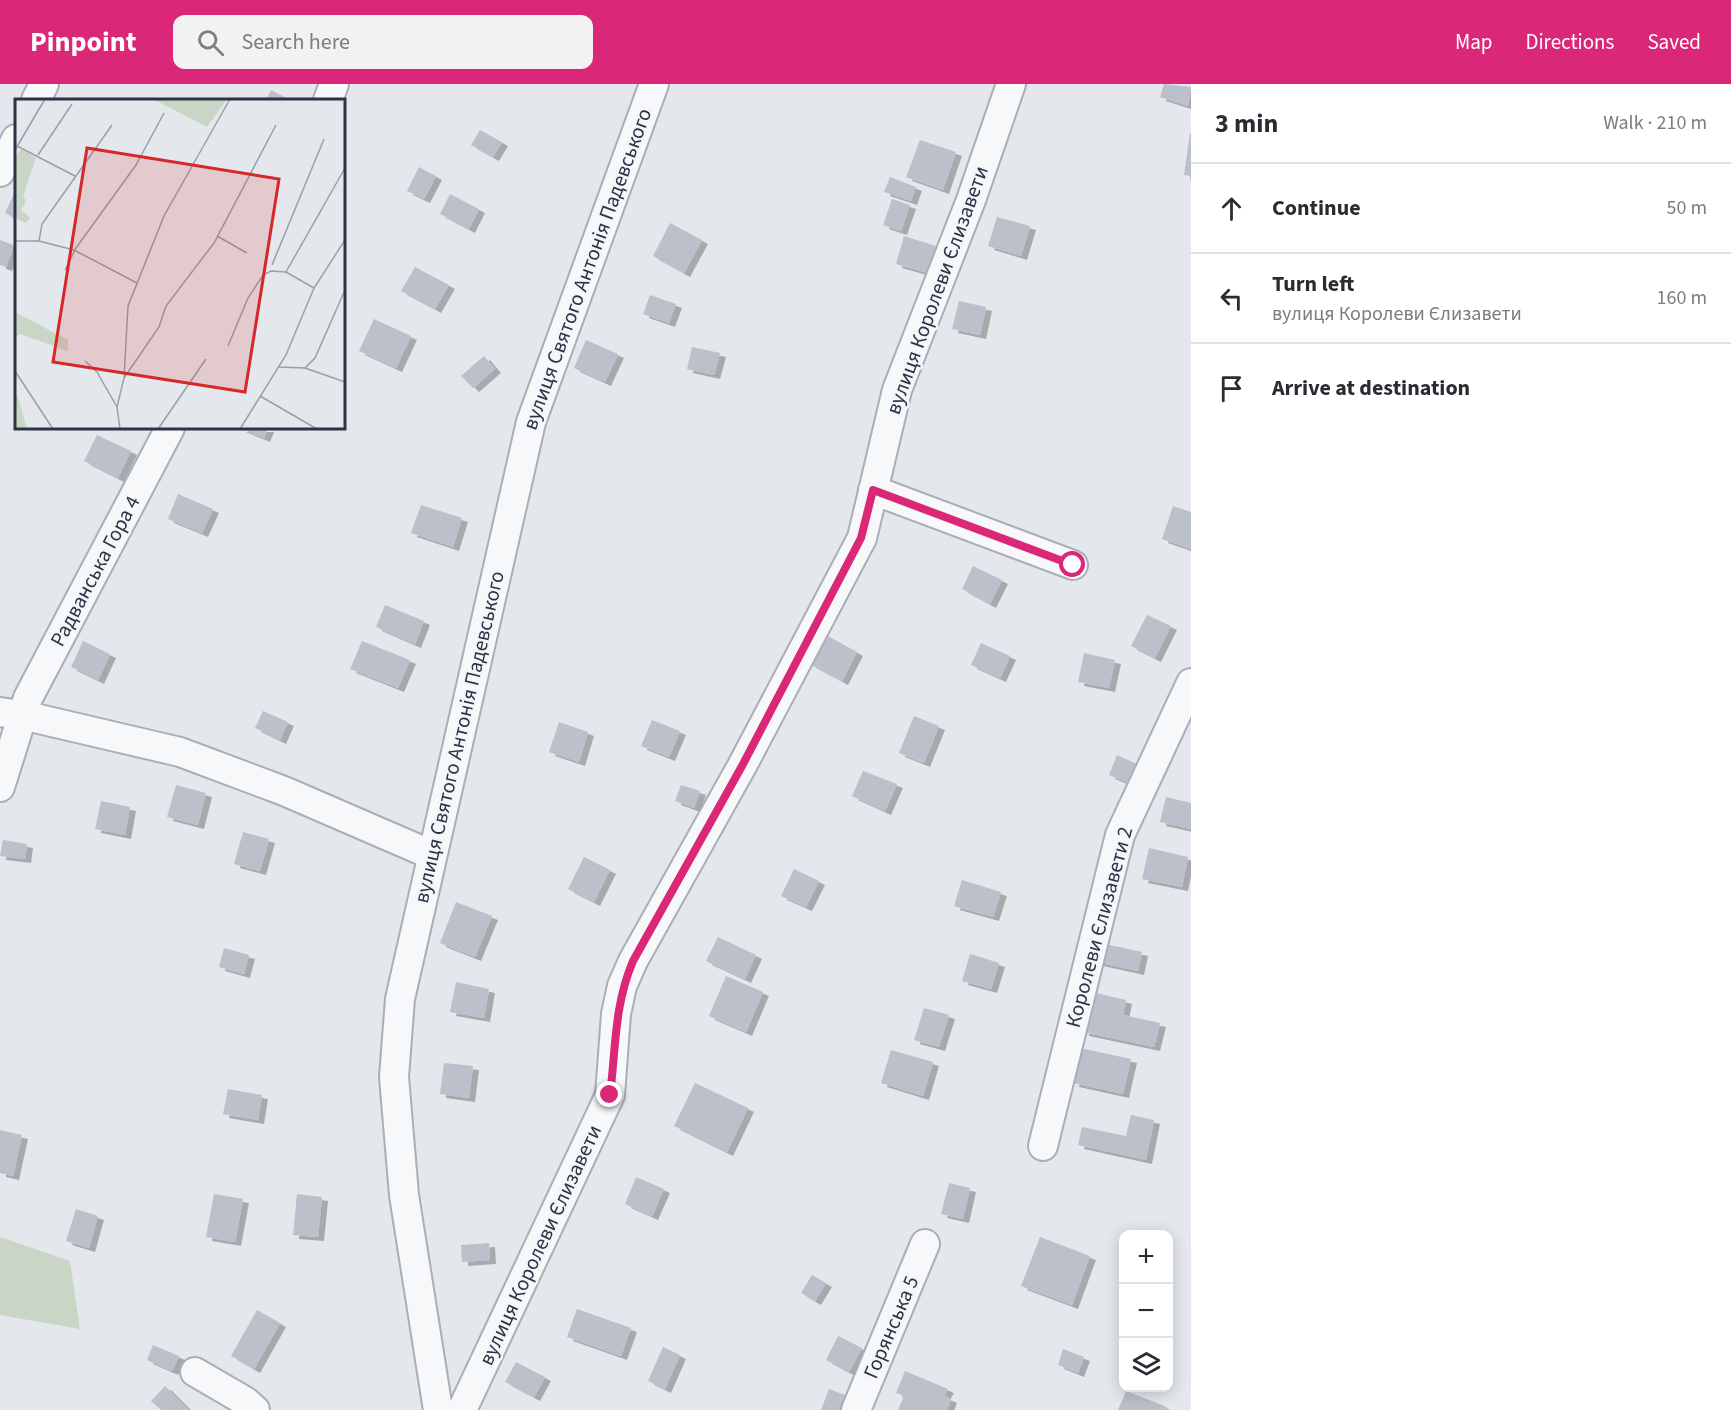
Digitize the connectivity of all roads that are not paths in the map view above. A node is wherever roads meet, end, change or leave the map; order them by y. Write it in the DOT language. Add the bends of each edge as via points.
graph roads {
  1 [pos="45,84"];
  2 [pos="334,84"];
  3 [pos="654,84"];
  4 [pos="1011,84"];
  5 [pos="37,99"];
  6 [pos="328,99"];
  7 [pos="15,141"];
  8 [pos="0,172"];
  9 [pos="169,429"];
  10 [pos="873,490"];
  11 [pos="1073,565"];
  12 [pos="1191,683"];
  13 [pos="11,713"];
  14 [pos="0,787"];
  15 [pos="432,855"];
  16 [pos="1043,1146"];
  17 [pos="925,1244"];
  18 [pos="195,1372"];
  19 [pos="255,1410"];
  20 [pos="438,1410"];
  21 [pos="462,1410"];
  22 [pos="856,1410"];
  1 -- 5 [label="street"];
  2 -- 6 [label="street"];
  3 -- 15 [label="street, вулиця Святого Антонія Падевського" via="531,422"];
  4 -- 10 [label="street, вулиця Королеви Єлизавети" via="971,200 897,390"];
  7 -- 8 [label="street"];
  9 -- 13 [label="street, Радванська Гора 4" via="28,698"];
  10 -- 11 [label="street"];
  10 -- 21 [label="street, вулиця Королеви Єлизавети" via="861,538 742,766 633,961 616,1014 610,1095"];
  12 -- 16 [label="street, Королеви Єлизавети 2" via="1120,835"];
  13 -- 14 [label="street, Радванська Гора 4"];
  13 -- 15 [label="street" via="180,752 284,791"];
  15 -- 20 [label="street, вулиця Святого Антонія Падевського" via="400,999 394,1077 404,1195"];
  17 -- 22 [label="street, Горянська 5"];
  18 -- 19 [label="street"];
}
